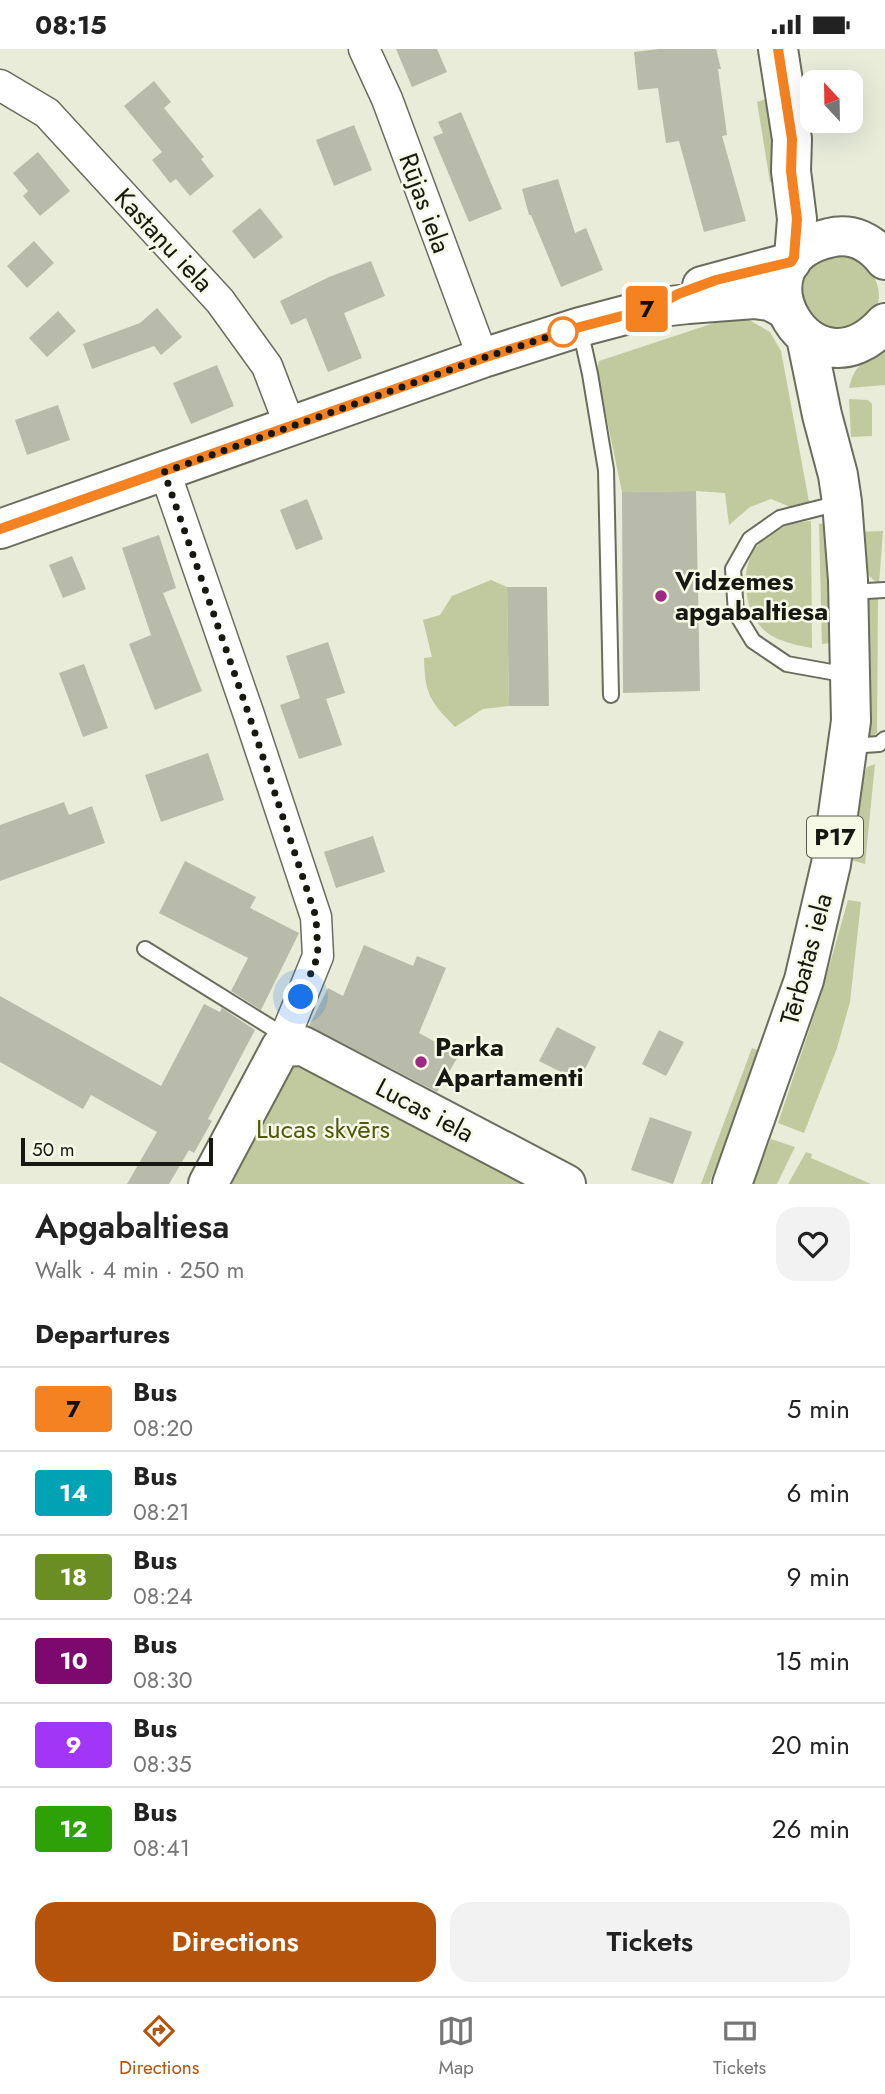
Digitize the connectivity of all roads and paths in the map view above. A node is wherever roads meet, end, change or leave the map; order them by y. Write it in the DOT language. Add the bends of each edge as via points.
graph roads {
  1 [pos="364,49"];
  2 [pos="778,49"];
  3 [pos="0,85"];
  4 [pos="792,139"];
  5 [pos="841,235"];
  6 [pos="882,252"];
  7 [pos="792,259"];
  8 [pos="652,308"];
  9 [pos="796,323"];
  10 [pos="580,327"];
  11 [pos="873,337"];
  12 [pos="483,358"];
  13 [pos="290,426"];
  14 [pos="164,472"];
  15 [pos="840,489"];
  16 [pos="0,529"];
  17 [pos="885,590"];
  18 [pos="848,592"];
  19 [pos="849,675"];
  20 [pos="611,695"];
  21 [pos="885,739"];
  22 [pos="847,746"];
  23 [pos="145,949"];
  24 [pos="283,1041"];
  25 [pos="208,1184"];
  26 [pos="566,1184"];
  27 [pos="732,1184"];
  1 -- 12 [label="street, Rūjas iela"];
  2 -- 4 [label="main road, Tērbatas iela / P17"];
  3 -- 13 [label="street, Kastaņu iela" via="47,113 220,301 267,366"];
  4 -- 5 [label="main road, Tērbatas iela / P17" via="821,204"];
  4 -- 7 [label="main road, Tērbatas iela / P17" via="797,219"];
  5 -- 6 [label="main road" via="860,239"];
  5 -- 7 [label="main road" via="811,242"];
  7 -- 8 [label="main road" via="716,280"];
  7 -- 9 [label="main road, Tērbatas iela / P17" via="782,293"];
  8 -- 9 [label="main road" via="754,299 770,301"];
  8 -- 10 [label="main road"];
  9 -- 11 [label="main road, Tērbatas iela / P17" via="827,347"];
  9 -- 15 [label="main road, Tērbatas iela / P17"];
  10 -- 12 [label="main road"];
  10 -- 20 [label="lane" via="606,470"];
  11 -- 15 [label="main road, Tērbatas iela / P17" via="840,390"];
  12 -- 13 [label="main road"];
  13 -- 14 [label="main road"];
  14 -- 16 [label="main road"];
  14 -- 24 [label="street" via="316,917 318,956"];
  15 -- 18 [label="main road, Tērbatas iela / P17"];
  15 -- 19 [label="lane" via="750,538 733,569 736,613 753,641 788,664"];
  17 -- 18 [label="lane"];
  18 -- 19 [label="main road, Tērbatas iela / P17"];
  19 -- 22 [label="main road, Tērbatas iela / P17"];
  21 -- 22 [label="lane" via="879,744"];
  22 -- 27 [label="main road, Tērbatas iela / P17" via="831,864 804,980"];
  23 -- 24 [label="lane"];
  24 -- 25 [label="main road"];
  24 -- 26 [label="main road, Lucas iela" via="303,1046"];
}
